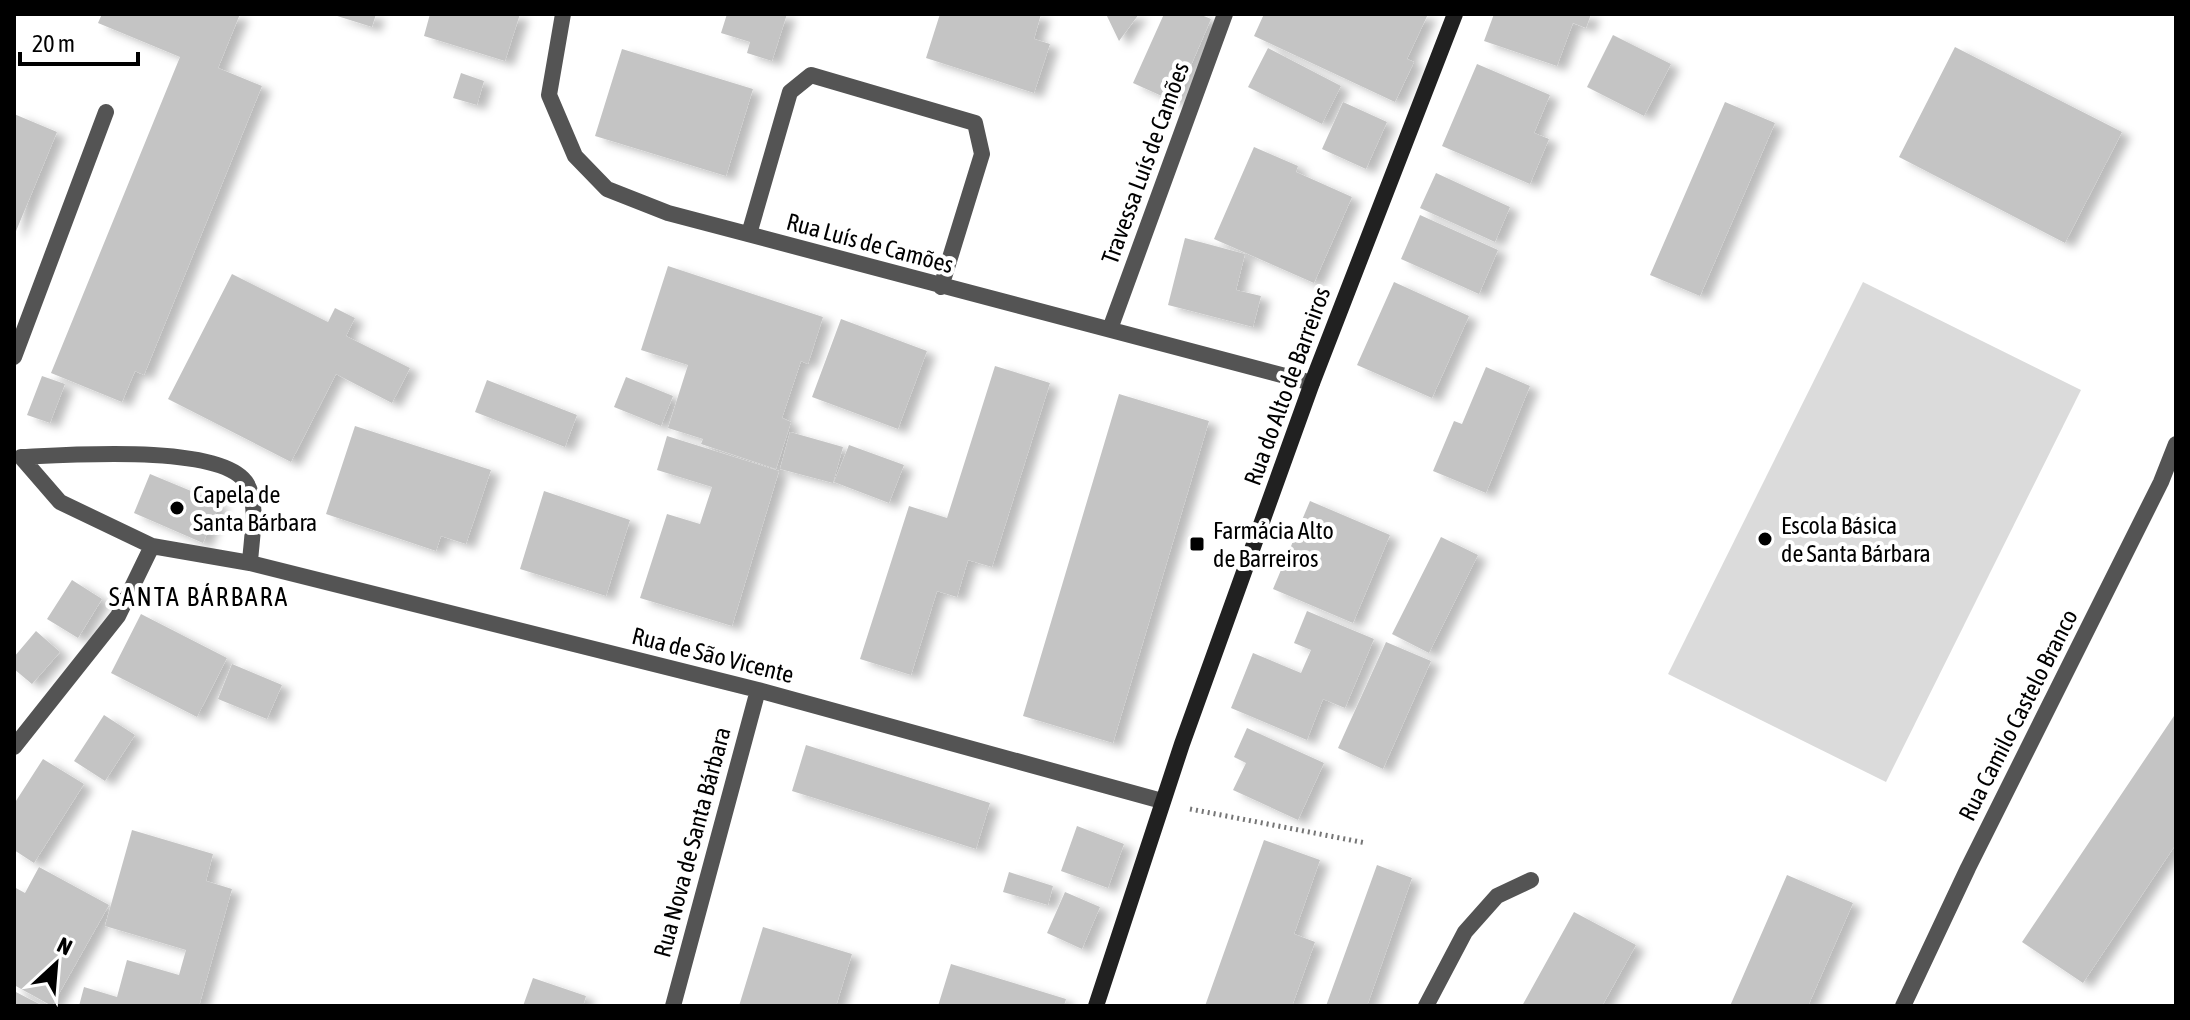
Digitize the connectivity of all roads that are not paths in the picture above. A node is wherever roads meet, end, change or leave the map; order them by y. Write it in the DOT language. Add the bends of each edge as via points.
graph roads {
  1 [pos="563,14"];
  2 [pos="1225,14"];
  3 [pos="1455,14"];
  4 [pos="106,112"];
  5 [pos="749,234"];
  6 [pos="941,287"];
  7 [pos="1110,329"];
  8 [pos="14,357"];
  9 [pos="1312,383"];
  10 [pos="2176,444"];
  11 [pos="17,457"];
  12 [pos="152,546"];
  13 [pos="250,563"];
  14 [pos="758,690"];
  15 [pos="14,747"];
  16 [pos="1162,801"];
  17 [pos="1531,880"];
  18 [pos="673,1006"];
  19 [pos="1096,1006"];
  20 [pos="1426,1006"];
  21 [pos="1903,1006"];
  1 -- 5 [label="street, Rua Luís de Camões" via="549,95 575,156 607,189 668,213"];
  2 -- 7 [label="street, Travessa Luís de Camões"];
  3 -- 9 [label="street, Rua do Alto de Barreiros"];
  4 -- 8 [label="street"];
  5 -- 6 [label="street, Rua Luís de Camões"];
  5 -- 6 [label="street" via="790,92 811,75 975,123 982,154"];
  6 -- 7 [label="street, Rua Luís de Camões"];
  7 -- 9 [label="street, Rua Luís de Camões"];
  9 -- 16 [label="street, Rua do Alto de Barreiros"];
  10 -- 21 [label="street, Rua Camilo Castelo Branco"];
  11 -- 12 [label="street, Rua de São Vicente" via="60,502"];
  11 -- 13 [label="street, Rua de São Vicente" via="189,457 233,470 246,481 252,496"];
  12 -- 13 [label="street, Rua de São Vicente"];
  12 -- 15 [label="street" via="118,616"];
  13 -- 14 [label="street, Rua de São Vicente"];
  14 -- 16 [label="street, Rua de São Vicente"];
  14 -- 18 [label="street, Rua Nova de Santa Bárbara"];
  16 -- 19 [label="street, Rua do Alto de Barreiros"];
  17 -- 20 [label="street" via="1497,896 1465,932"];
}
